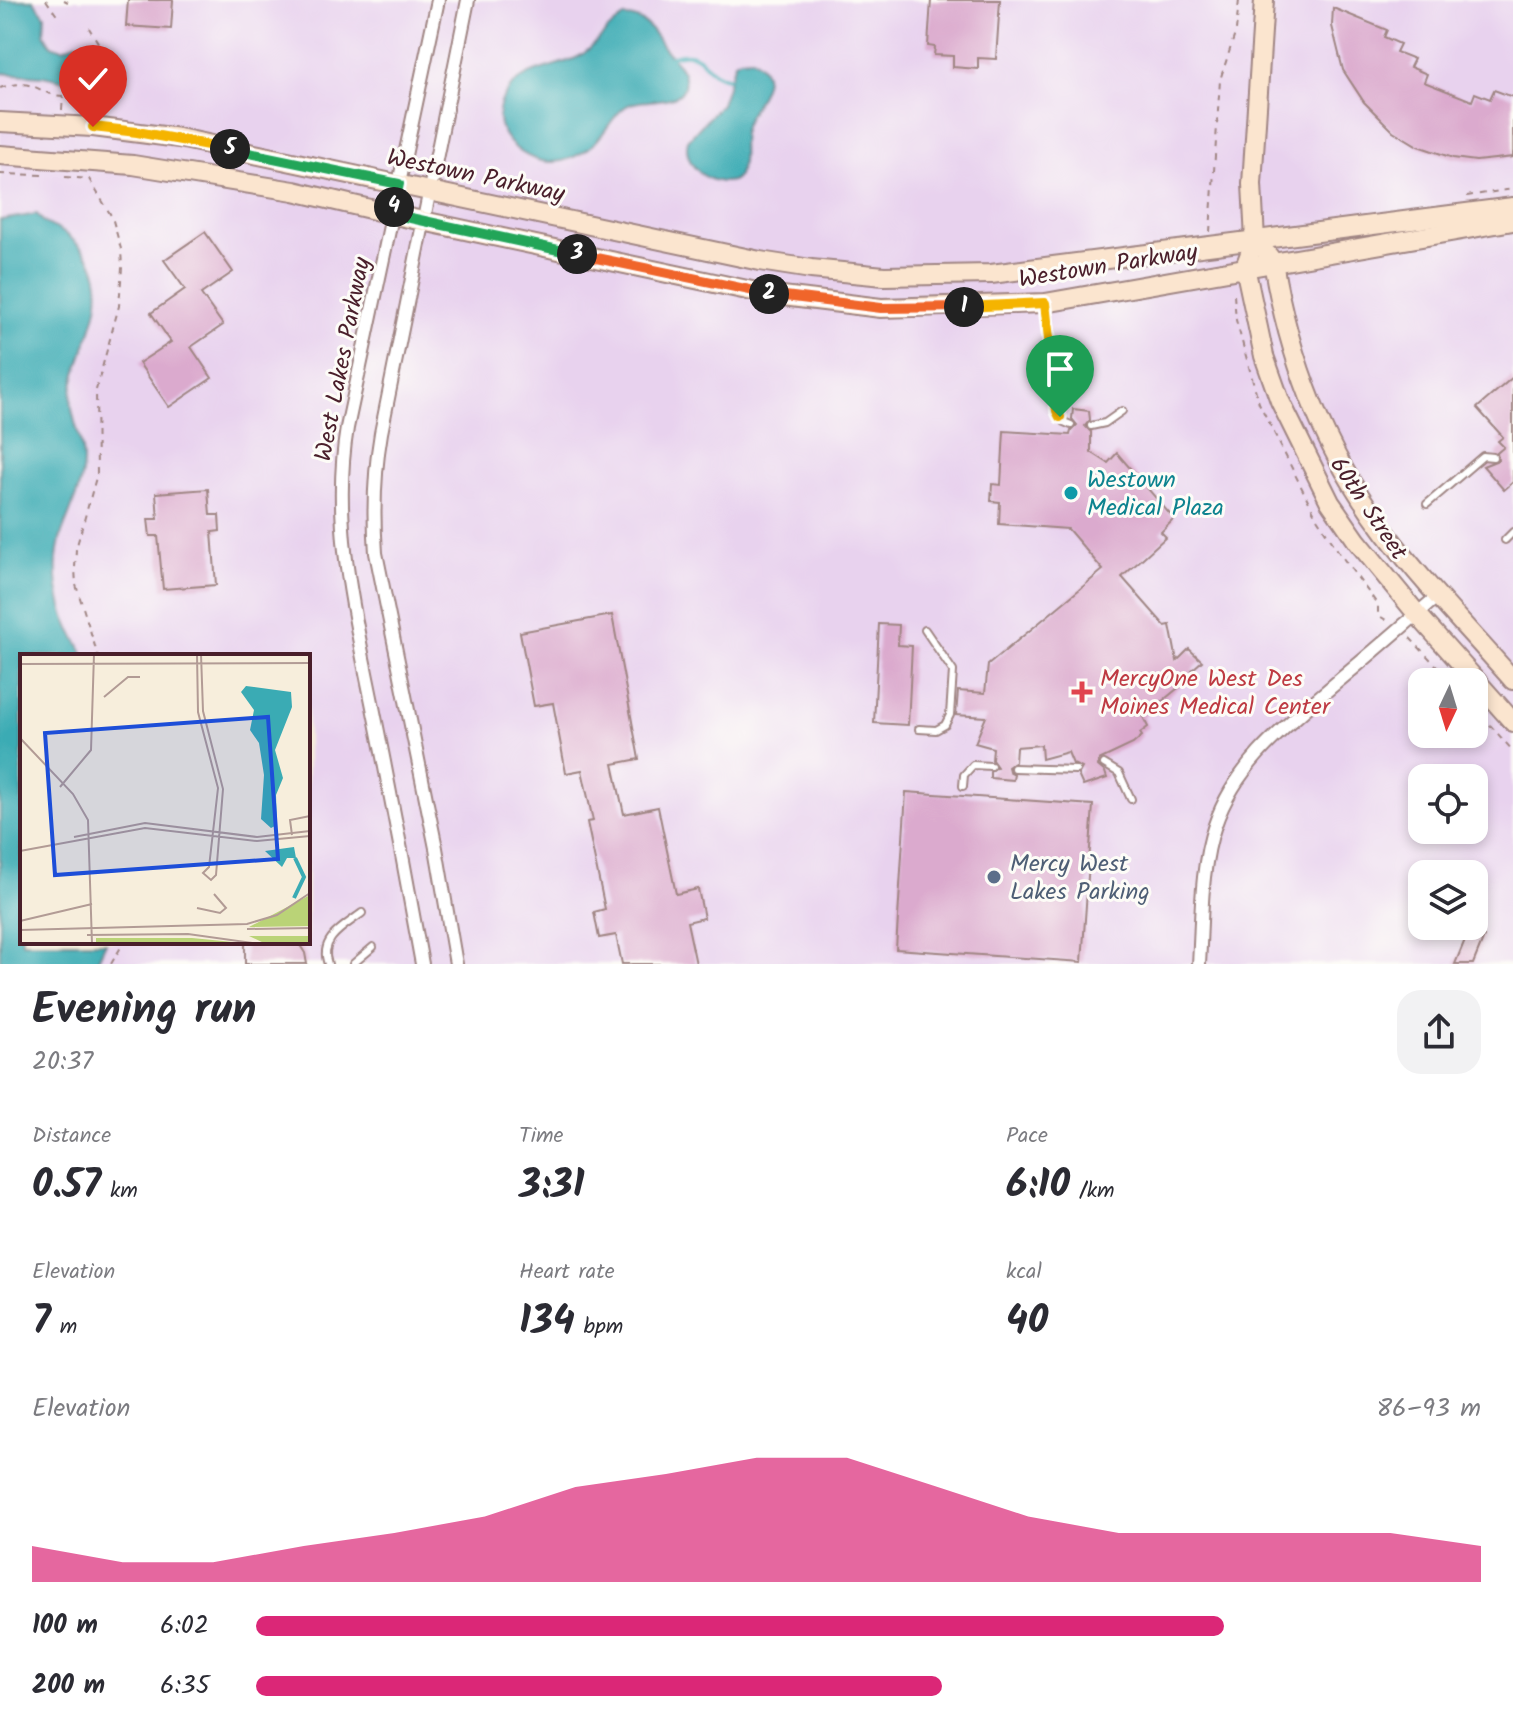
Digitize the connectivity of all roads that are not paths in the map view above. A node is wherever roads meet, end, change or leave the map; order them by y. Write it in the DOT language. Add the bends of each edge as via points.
graph roads {
  1 [pos="438,0"];
  2 [pos="468,0"];
  3 [pos="1264,0"];
  4 [pos="0,122"];
  5 [pos="0,155"];
  6 [pos="399,184"];
  7 [pos="431,189"];
  8 [pos="1513,207"];
  9 [pos="392,214"];
  10 [pos="424,221"];
  11 [pos="1513,221"];
  12 [pos="1255,240"];
  13 [pos="1273,262"];
  14 [pos="1245,267"];
  15 [pos="1045,303"];
  16 [pos="1122,411"];
  17 [pos="1071,425"];
  18 [pos="1091,426"];
  19 [pos="1493,457"];
  20 [pos="1427,504"];
  21 [pos="1513,532"];
  22 [pos="1505,540"];
  23 [pos="1439,595"];
  24 [pos="1417,614"];
  25 [pos="925,630"];
  26 [pos="1513,680"];
  27 [pos="1513,722"];
  28 [pos="919,729"];
  29 [pos="1104,764"];
  30 [pos="991,766"];
  31 [pos="1014,768"];
  32 [pos="1076,770"];
  33 [pos="963,786"];
  34 [pos="1131,799"];
  35 [pos="362,913"];
  36 [pos="373,947"];
  37 [pos="328,964"];
  38 [pos="353,964"];
  39 [pos="422,964"];
  40 [pos="456,964"];
  41 [pos="1199,964"];
  1 -- 6 [label="street, West Lakes Parkway"];
  2 -- 7 [label="street"];
  3 -- 12 [label="street" via="1254,149"];
  4 -- 6 [label="street, Westown Parkway" via="151,134"];
  5 -- 9 [label="street, Westown Parkway" via="133,165 294,191"];
  6 -- 7 [label="street, Westown Parkway"];
  6 -- 9 [label="street, West Lakes Parkway"];
  7 -- 10 [label="street"];
  7 -- 12 [label="street, Westown Parkway" via="760,261 884,276 991,274"];
  8 -- 12 [label="street, Westown Parkway"];
  9 -- 10 [label="street, Westown Parkway"];
  9 -- 39 [label="street, West Lakes Parkway" via="347,428 341,500 348,580"];
  10 -- 15 [label="street, Westown Parkway" via="766,294 856,306"];
  10 -- 40 [label="street" via="379,444 373,514 376,553"];
  11 -- 13 [label="street, Westown Parkway"];
  12 -- 13 [label="street, 60th Street"];
  12 -- 14 [label="street"];
  13 -- 14 [label="street, Westown Parkway"];
  13 -- 23 [label="street, 60th Street" via="1290,340 1327,437 1359,495"];
  14 -- 15 [label="street, Westown Parkway"];
  14 -- 24 [label="street, 60th Street" via="1264,356 1314,474 1357,541"];
  15 -- 17 [label="lane" via="1057,411"];
  16 -- 18 [label="lane"];
  19 -- 20 [label="lane" via="1483,456"];
  21 -- 22 [label="lane"];
  23 -- 24 [label="street"];
  23 -- 26 [label="street, 60th Street"];
  24 -- 27 [label="street, 60th Street"];
  24 -- 41 [label="street" via="1279,732 1225,800 1211,839"];
  25 -- 28 [label="lane" via="953,671 945,725"];
  29 -- 34 [label="lane" via="1119,773"];
  30 -- 33 [label="lane" via="973,765"];
  31 -- 32 [label="lane"];
  35 -- 37 [label="lane" via="329,940"];
  36 -- 38 [label="lane"];
}
